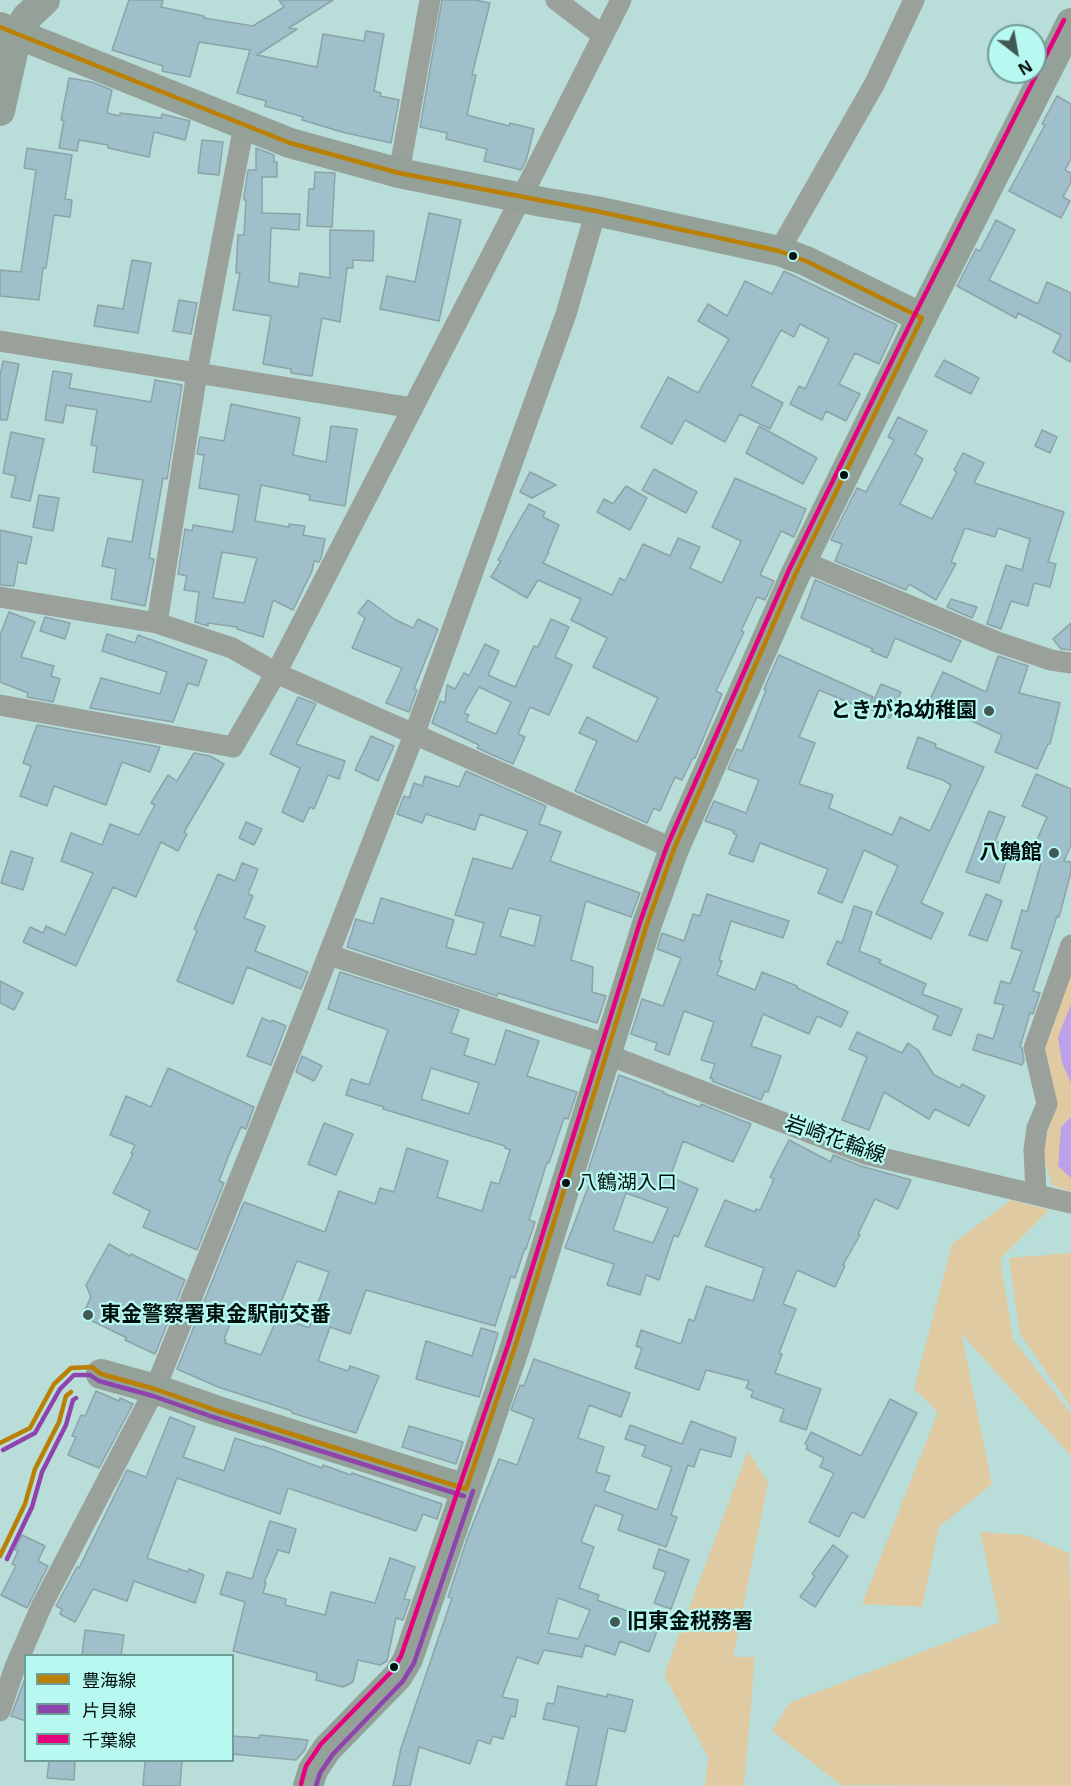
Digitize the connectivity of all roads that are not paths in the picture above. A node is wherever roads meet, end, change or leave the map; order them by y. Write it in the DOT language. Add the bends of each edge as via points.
graph roads {
  1 [pos="45,0"];
  2 [pos="430,0"];
  3 [pos="556,0"];
  4 [pos="621,0"];
  5 [pos="914,0"];
  6 [pos="1071,23"];
  7 [pos="9,30"];
  8 [pos="602,35"];
  9 [pos="0,111"];
  10 [pos="244,125"];
  11 [pos="399,173"];
  12 [pos="521,198"];
  13 [pos="596,211"];
  14 [pos="779,251"];
  15 [pos="922,318"];
  16 [pos="0,341"];
  17 [pos="197,373"];
  18 [pos="413,408"];
  19 [pos="802,561"];
  20 [pos="0,597"];
  21 [pos="157,623"];
  22 [pos="1071,663"];
  23 [pos="276,673"];
  24 [pos="0,705"];
  25 [pos="414,735"];
  26 [pos="674,849"];
  27 [pos="1071,945"];
  28 [pos="329,954"];
  29 [pos="608,1050"];
  30 [pos="1036,1194"];
  31 [pos="1071,1203"];
  32 [pos="101,1374"];
  33 [pos="155,1389"];
  34 [pos="465,1489"];
  35 [pos="0,1711"];
  36 [pos="308,1786"];
  1 -- 7 [label="main road"];
  2 -- 11 [label="street"];
  3 -- 8 [label="street"];
  4 -- 8 [label="street"];
  5 -- 14 [label="street" via="874,82"];
  6 -- 15 [label="main road"];
  7 -- 9 [label="main road"];
  7 -- 10 [label="main road"];
  8 -- 12 [label="street"];
  10 -- 11 [label="main road" via="290,143"];
  10 -- 17 [label="street"];
  11 -- 12 [label="main road"];
  12 -- 13 [label="main road"];
  12 -- 18 [label="street"];
  13 -- 14 [label="main road"];
  13 -- 25 [label="street" via="566,314"];
  14 -- 15 [label="main road"];
  15 -- 19 [label="main road"];
  16 -- 17 [label="street"];
  17 -- 18 [label="street"];
  17 -- 21 [label="street"];
  18 -- 23 [label="street"];
  19 -- 22 [label="street" via="997,642"];
  19 -- 26 [label="main road"];
  20 -- 21 [label="street"];
  21 -- 23 [label="street" via="232,648"];
  23 -- 24 [label="street" via="233,747"];
  23 -- 25 [label="street"];
  25 -- 26 [label="street"];
  25 -- 28 [label="street"];
  26 -- 29 [label="main road"];
  27 -- 30 [label="street" via="1034,1048 1047,1104 1037,1128 1034,1150"];
  28 -- 29 [label="street, 岩崎花輪線"];
  28 -- 33 [label="street"];
  29 -- 30 [label="street, 岩崎花輪線" via="865,1154"];
  29 -- 34 [label="main road" via="515,1347"];
  30 -- 31 [label="street, 岩崎花輪線"];
  32 -- 33 [label="main road"];
  33 -- 34 [label="main road"];
  33 -- 35 [label="street" via="42,1605"];
  34 -- 36 [label="main road" via="408,1659 398,1676 327,1749"];
}
